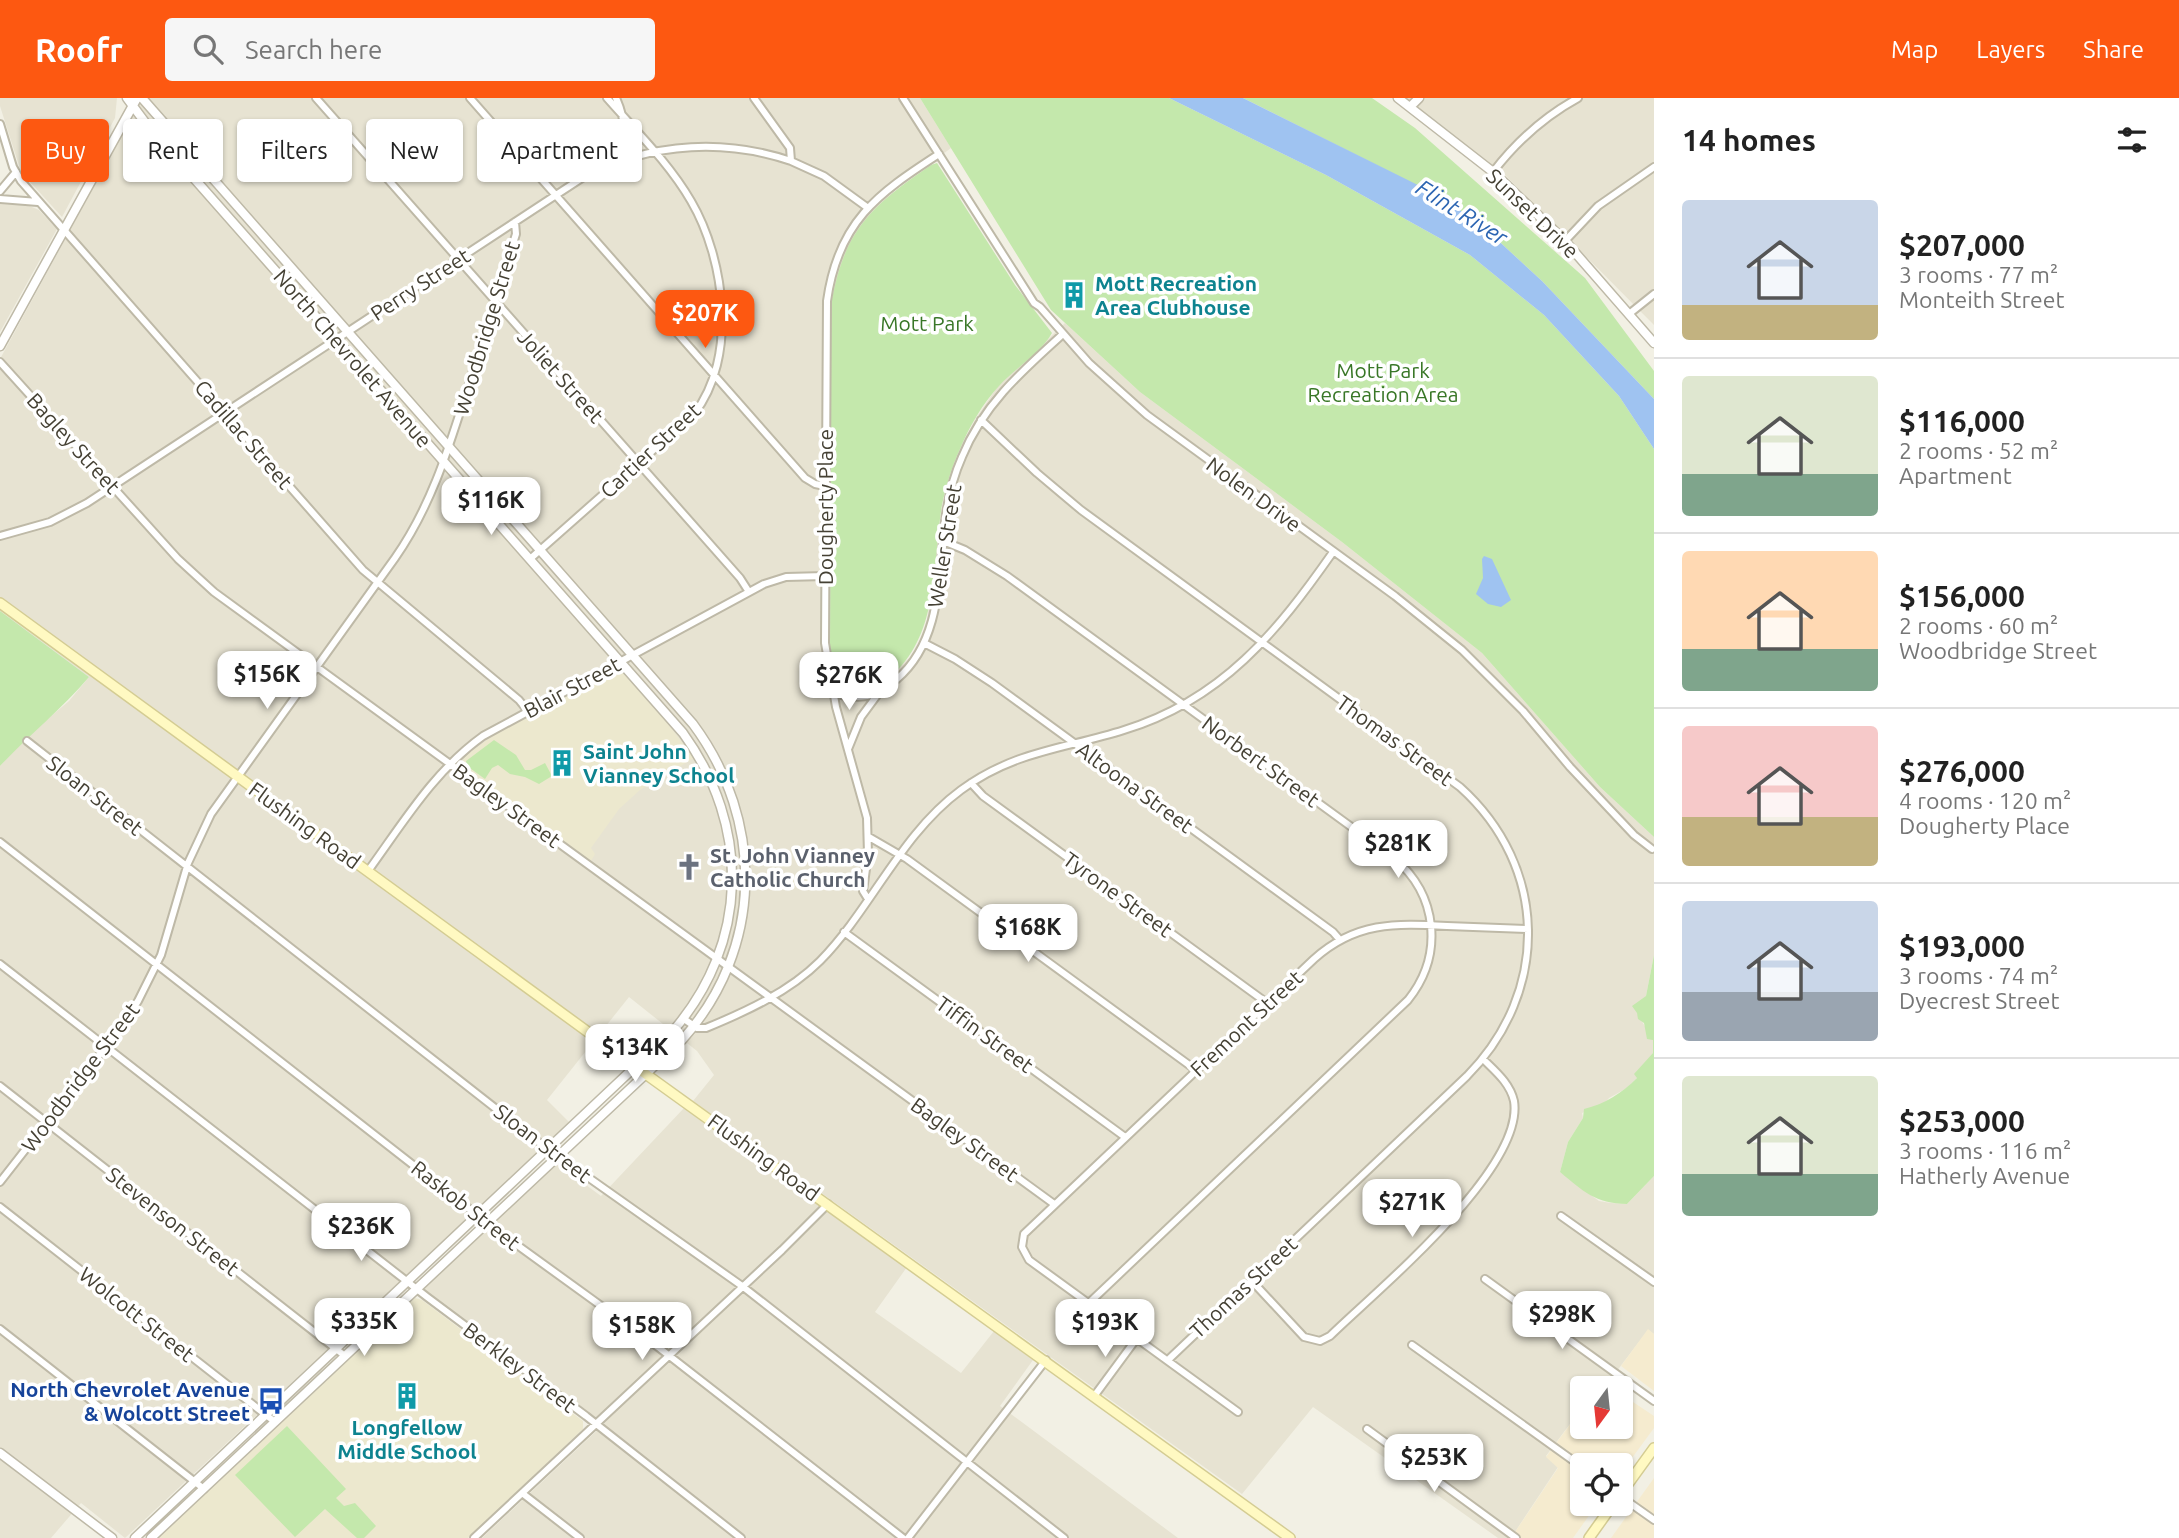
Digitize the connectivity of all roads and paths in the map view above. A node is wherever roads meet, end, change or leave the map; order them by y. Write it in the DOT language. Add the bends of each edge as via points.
graph roads {
  1 [pos="139,98"];
  2 [pos="316,98"];
  3 [pos="470,98"];
  4 [pos="607,98"];
  5 [pos="616,98"];
  6 [pos="754,98"];
  7 [pos="904,98"];
  8 [pos="1398,98"];
  9 [pos="1419,98"];
  10 [pos="1578,98"];
  11 [pos="130,102"];
  12 [pos="1410,107"];
  13 [pos="624,117"];
  14 [pos="0,124"];
  15 [pos="654,152"];
  16 [pos="939,154"];
  17 [pos="642,155"];
  18 [pos="791,161"];
  19 [pos="1654,166"];
  20 [pos="16,172"];
  21 [pos="1493,172"];
  22 [pos="575,182"];
  23 [pos="0,191"];
  24 [pos="555,195"];
  25 [pos="0,199"];
  26 [pos="40,202"];
  27 [pos="868,208"];
  28 [pos="248,219"];
  29 [pos="515,222"];
  30 [pos="237,228"];
  31 [pos="64,230"];
  32 [pos="1564,241"];
  33 [pos="458,259"];
  34 [pos="1654,294"];
  35 [pos="494,300"];
  36 [pos="1629,314"];
  37 [pos="347,332"];
  38 [pos="1063,334"];
  39 [pos="336,339"];
  40 [pos="1654,343"];
  41 [pos="0,346"];
  42 [pos="0,362"];
  43 [pos="714,374"];
  44 [pos="225,412"];
  45 [pos="981,419"];
  46 [pos="449,447"];
  47 [pos="444,463"];
  48 [pos="639,463"];
  49 [pos="113,486"];
  50 [pos="825,486"];
  51 [pos="0,536"];
  52 [pos="943,541"];
  53 [pos="540,551"];
  54 [pos="1333,552"];
  55 [pos="530,559"];
  56 [pos="825,576"];
  57 [pos="378,582"];
  58 [pos="749,592"];
  59 [pos="0,603"];
  60 [pos="924,643"];
  61 [pos="1263,643"];
  62 [pos="632,655"];
  63 [pos="620,661"];
  64 [pos="316,667"];
  65 [pos="879,693"];
  66 [pos="833,694"];
  67 [pos="1183,704"];
  68 [pos="527,710"];
  69 [pos="26,741"];
  70 [pos="1074,742"];
  71 [pos="848,748"];
  72 [pos="450,764"];
  73 [pos="237,775"];
  74 [pos="971,783"];
  75 [pos="730,789"];
  76 [pos="717,794"];
  77 [pos="869,837"];
  78 [pos="0,842"];
  79 [pos="1652,849"];
  80 [pos="900,855"];
  81 [pos="187,867"];
  82 [pos="368,871"];
  83 [pos="868,899"];
  84 [pos="1432,925"];
  85 [pos="1528,929"];
  86 [pos="844,932"];
  87 [pos="1340,940"];
  88 [pos="718,959"];
  89 [pos="0,964"];
  90 [pos="157,965"];
  91 [pos="728,967"];
  92 [pos="770,997"];
  93 [pos="1267,1003"];
  94 [pos="684,1018"];
  95 [pos="695,1026"];
  96 [pos="106,1046"];
  97 [pos="1483,1059"];
  98 [pos="637,1067"];
  99 [pos="1196,1070"];
  100 [pos="648,1074"];
  101 [pos="0,1086"];
  102 [pos="47,1122"];
  103 [pos="1125,1137"];
  104 [pos="549,1149"];
  105 [pos="559,1157"];
  106 [pos="0,1182"];
  107 [pos="828,1204"];
  108 [pos="1054,1204"];
  109 [pos="0,1207"];
  110 [pos="479,1216"];
  111 [pos="1561,1216"];
  112 [pos="487,1223"];
  113 [pos="1485,1279"];
  114 [pos="1251,1280"];
  115 [pos="408,1282"];
  116 [pos="1654,1283"];
  117 [pos="742,1286"];
  118 [pos="417,1289"];
  119 [pos="1089,1303"];
  120 [pos="0,1329"];
  121 [pos="1137,1338"];
  122 [pos="1316,1341"];
  123 [pos="1412,1345"];
  124 [pos="337,1349"];
  125 [pos="1315,1350"];
  126 [pos="669,1355"];
  127 [pos="345,1356"];
  128 [pos="1046,1360"];
  129 [pos="1168,1360"];
  130 [pos="1095,1395"];
  131 [pos="1654,1401"];
  132 [pos="1238,1412"];
  133 [pos="266,1415"];
  134 [pos="275,1422"];
  135 [pos="596,1424"];
  136 [pos="1367,1429"];
  137 [pos="1654,1448"];
  138 [pos="0,1453"];
  139 [pos="1570,1458"];
  140 [pos="967,1462"];
  141 [pos="1633,1477"];
  142 [pos="195,1482"];
  143 [pos="204,1489"];
  144 [pos="522,1493"];
  145 [pos="1633,1505"];
  146 [pos="1605,1516"];
  147 [pos="1654,1520"];
  148 [pos="112,1538"];
  149 [pos="135,1538"];
  150 [pos="151,1538"];
  151 [pos="474,1538"];
  152 [pos="580,1538"];
  153 [pos="741,1538"];
  154 [pos="905,1538"];
  155 [pos="1064,1538"];
  156 [pos="1290,1538"];
  157 [pos="1516,1538"];
  158 [pos="1589,1538"];
  1 -- 11 [label="street"];
  1 -- 28 [label="street, North Chevrolet Avenue"];
  2 -- 33 [label="street, Joliet Street"];
  3 -- 24 [label="street"];
  4 -- 13 [label="street, Cartier Street"];
  5 -- 13 [label="street"];
  6 -- 18 [label="street" via="790,148"];
  7 -- 16 [label="street, Nolen Drive"];
  8 -- 12 [label="street, Sunset Drive"];
  9 -- 12 [label="street"];
  10 -- 21 [label="street" via="1550,113"];
  11 -- 30 [label="street, North Chevrolet Avenue"];
  11 -- 31 [label="street"];
  12 -- 21 [label="street, Sunset Drive"];
  13 -- 15 [label="street, Cartier Street"];
  14 -- 20 [label="street, Cadillac Street"];
  15 -- 17 [label="street, Perry Street"];
  15 -- 18 [label="street, Perry Street" via="715,146"];
  15 -- 43 [label="street, Cartier Street" via="692,203 713,256 722,324"];
  16 -- 27 [label="street, Dougherty Place" via="886,189"];
  16 -- 38 [label="street, Nolen Drive" via="1034,303"];
  18 -- 27 [label="street, Perry Street" via="824,176"];
  19 -- 32 [label="street" via="1598,206"];
  20 -- 23 [label="street"];
  20 -- 26 [label="street, Cadillac Street"];
  21 -- 32 [label="street, Sunset Drive"];
  22 -- 24 [label="street, Perry Street"];
  24 -- 29 [label="street, Perry Street"];
  24 -- 43 [label="street"];
  25 -- 26 [label="street"];
  26 -- 31 [label="street, Cadillac Street"];
  27 -- 50 [label="street, Dougherty Place" via="841,250 828,294"];
  28 -- 30 [label="street"];
  28 -- 37 [label="street, North Chevrolet Avenue"];
  29 -- 33 [label="street, Perry Street"];
  29 -- 35 [label="street, Woodbridge Street" via="516,234"];
  30 -- 39 [label="street, North Chevrolet Avenue"];
  31 -- 41 [label="street"];
  31 -- 44 [label="street, Cadillac Street"];
  32 -- 36 [label="street, Sunset Drive"];
  33 -- 35 [label="street, Joliet Street"];
  33 -- 37 [label="street, Perry Street"];
  34 -- 36 [label="street"];
  35 -- 46 [label="street, Woodbridge Street"];
  35 -- 48 [label="street, Joliet Street"];
  36 -- 40 [label="street, Sunset Drive"];
  37 -- 39 [label="street, Perry Street"];
  37 -- 46 [label="street, North Chevrolet Avenue"];
  38 -- 45 [label="street, Weller Street" via="1007,385"];
  38 -- 54 [label="street, Nolen Drive" via="1147,415"];
  39 -- 44 [label="street, Perry Street"];
  39 -- 47 [label="street, North Chevrolet Avenue"];
  42 -- 49 [label="street, Bagley Street"];
  43 -- 48 [label="street, Cartier Street" via="694,414"];
  43 -- 50 [label="street" via="807,480"];
  44 -- 49 [label="street, Perry Street"];
  44 -- 57 [label="street, Cadillac Street"];
  45 -- 52 [label="street, Weller Street" via="953,482"];
  45 -- 61 [label="street, Thomas Street" via="1071,502"];
  46 -- 47 [label="street, Woodbridge Street"];
  46 -- 53 [label="street, North Chevrolet Avenue"];
  47 -- 55 [label="street, North Chevrolet Avenue"];
  47 -- 57 [label="street, Woodbridge Street" via="415,527"];
  48 -- 53 [label="street, Cartier Street"];
  48 -- 58 [label="street, Joliet Street"];
  49 -- 51 [label="street, Perry Street" via="61,517"];
  49 -- 64 [label="street, Bagley Street" via="195,576"];
  50 -- 56 [label="street, Dougherty Place"];
  52 -- 60 [label="street, Weller Street" via="934,611"];
  52 -- 67 [label="street, Norbert Street" via="1000,571"];
  53 -- 55 [label="street, Cartier Street"];
  53 -- 62 [label="street, North Chevrolet Avenue"];
  54 -- 61 [label="street"];
  54 -- 79 [label="street, Nolen Drive" via="1472,659"];
  55 -- 63 [label="street, North Chevrolet Avenue"];
  56 -- 58 [label="street, Blair Street" via="780,578"];
  56 -- 66 [label="street, Dougherty Place" via="825,643"];
  57 -- 64 [label="street, Woodbridge Street"];
  57 -- 68 [label="street, Cadillac Street"];
  58 -- 62 [label="street, Blair Street"];
  59 -- 73 [label="main road, Flushing Road"];
  60 -- 65 [label="street, Weller Street" via="908,669"];
  60 -- 70 [label="street, Altoona Street" via="979,674"];
  61 -- 67 [label="street" via="1227,676"];
  61 -- 85 [label="street, Thomas Street" via="1476,803 1513,859"];
  62 -- 63 [label="street, Blair Street"];
  62 -- 75 [label="street, North Chevrolet Avenue" via="700,734"];
  63 -- 68 [label="street, Blair Street"];
  63 -- 76 [label="street, North Chevrolet Avenue" via="689,742"];
  64 -- 72 [label="street, Bagley Street"];
  64 -- 73 [label="street, Woodbridge Street"];
  65 -- 66 [label="street" via="861,697"];
  65 -- 71 [label="street, Weller Street" via="861,717"];
  66 -- 71 [label="street, Dougherty Place"];
  67 -- 70 [label="street" via="1128,729"];
  67 -- 84 [label="street, Norbert Street" via="1398,861 1420,888"];
  68 -- 72 [label="street, Blair Street" via="483,736"];
  69 -- 81 [label="street, Sloan Street"];
  70 -- 74 [label="street" via="1022,756"];
  70 -- 87 [label="street, Altoona Street"];
  71 -- 77 [label="street, Dougherty Place"];
  72 -- 82 [label="street, Blair Street"];
  72 -- 88 [label="street, Bagley Street"];
  73 -- 81 [label="street, Woodbridge Street" via="206,823"];
  73 -- 82 [label="main road, Flushing Road"];
  74 -- 80 [label="street" via="933,815"];
  74 -- 93 [label="street, Tyrone Street"];
  75 -- 76 [label="street"];
  75 -- 91 [label="street, North Chevrolet Avenue" via="741,829 746,877 741,923"];
  76 -- 88 [label="street, North Chevrolet Avenue" via="729,837 732,877"];
  77 -- 80 [label="street"];
  77 -- 83 [label="street, Dougherty Place" via="863,891"];
  78 -- 90 [label="street, Raskob Street"];
  80 -- 83 [label="street"];
  80 -- 99 [label="street"];
  81 -- 90 [label="street, Woodbridge Street"];
  81 -- 104 [label="street, Sloan Street"];
  82 -- 98 [label="main road, Flushing Road"];
  83 -- 86 [label="street"];
  84 -- 85 [label="street, Fremont Street"];
  84 -- 87 [label="street, Fremont Street" via="1384,925"];
  84 -- 119 [label="street, Norbert Street" via="1427,965 1405,1003"];
  85 -- 97 [label="street, Thomas Street" via="1519,995"];
  86 -- 92 [label="street" via="812,969"];
  86 -- 103 [label="street, Tiffin Street"];
  87 -- 93 [label="street, Fremont Street"];
  88 -- 91 [label="street, Bagley Street"];
  88 -- 94 [label="street, North Chevrolet Avenue"];
  89 -- 96 [label="street, Berkley Street"];
  90 -- 96 [label="street, Woodbridge Street"];
  90 -- 110 [label="street, Raskob Street"];
  91 -- 92 [label="street, Bagley Street"];
  91 -- 95 [label="street, North Chevrolet Avenue"];
  92 -- 95 [label="street" via="706,1028"];
  92 -- 108 [label="street, Bagley Street"];
  93 -- 99 [label="street, Fremont Street"];
  94 -- 95 [label="street"];
  94 -- 98 [label="street, North Chevrolet Avenue"];
  95 -- 100 [label="street, North Chevrolet Avenue"];
  96 -- 102 [label="street, Woodbridge Street"];
  96 -- 115 [label="street, Berkley Street"];
  97 -- 114 [label="street, Thomas Street"];
  97 -- 122 [label="street" via="1513,1098 1513,1128 1502,1149 1455,1216 1330,1336"];
  98 -- 100 [label="main road, Flushing Road"];
  98 -- 104 [label="street, North Chevrolet Avenue"];
  99 -- 103 [label="street, Fremont Street"];
  100 -- 105 [label="street, North Chevrolet Avenue"];
  100 -- 107 [label="main road, Flushing Road"];
  101 -- 102 [label="street, Stevenson Street"];
  102 -- 106 [label="street, Woodbridge Street"];
  102 -- 124 [label="street, Stevenson Street"];
  103 -- 108 [label="street, Fremont Street"];
  104 -- 105 [label="street, Sloan Street"];
  104 -- 110 [label="street, North Chevrolet Avenue"];
  105 -- 112 [label="street, North Chevrolet Avenue"];
  105 -- 117 [label="street, Sloan Street"];
  107 -- 117 [label="street"];
  107 -- 128 [label="main road, Flushing Road"];
  108 -- 119 [label="street, Fremont Street" via="1025,1232 1023,1252"];
  109 -- 133 [label="street, Wolcott Street"];
  110 -- 112 [label="street, Raskob Street"];
  110 -- 115 [label="street, North Chevrolet Avenue"];
  111 -- 116 [label="street"];
  112 -- 118 [label="street, North Chevrolet Avenue"];
  112 -- 126 [label="street, Raskob Street"];
  113 -- 131 [label="street"];
  114 -- 122 [label="street" via="1304,1337"];
  114 -- 129 [label="street, Thomas Street"];
  115 -- 118 [label="street, Berkley Street"];
  115 -- 124 [label="street, North Chevrolet Avenue"];
  117 -- 126 [label="street"];
  117 -- 140 [label="street, Sloan Street"];
  118 -- 127 [label="street, North Chevrolet Avenue"];
  118 -- 135 [label="street, Berkley Street"];
  119 -- 121 [label="street"];
  120 -- 142 [label="street"];
  121 -- 129 [label="street"];
  121 -- 130 [label="street"];
  122 -- 125 [label="street"];
  123 -- 139 [label="street"];
  124 -- 127 [label="street, Stevenson Street"];
  124 -- 133 [label="street, North Chevrolet Avenue"];
  126 -- 135 [label="street"];
  126 -- 154 [label="street, Raskob Street"];
  127 -- 134 [label="street, North Chevrolet Avenue"];
  128 -- 130 [label="main road, Flushing Road"];
  128 -- 140 [label="street"];
  129 -- 132 [label="street"];
  130 -- 156 [label="main road, Flushing Road"];
  133 -- 134 [label="street, Wolcott Street"];
  133 -- 142 [label="street, North Chevrolet Avenue"];
  134 -- 143 [label="street, North Chevrolet Avenue"];
  135 -- 144 [label="street"];
  135 -- 153 [label="street, Berkley Street"];
  136 -- 157 [label="street"];
  137 -- 141 [label="main road"];
  138 -- 148 [label="street"];
  140 -- 154 [label="street"];
  140 -- 155 [label="street, Sloan Street"];
  142 -- 143 [label="street"];
  142 -- 149 [label="street, North Chevrolet Avenue"];
  143 -- 150 [label="street, North Chevrolet Avenue"];
  144 -- 151 [label="street"];
  144 -- 152 [label="street"];
  145 -- 147 [label="street"];
  146 -- 158 [label="main road"];
}
